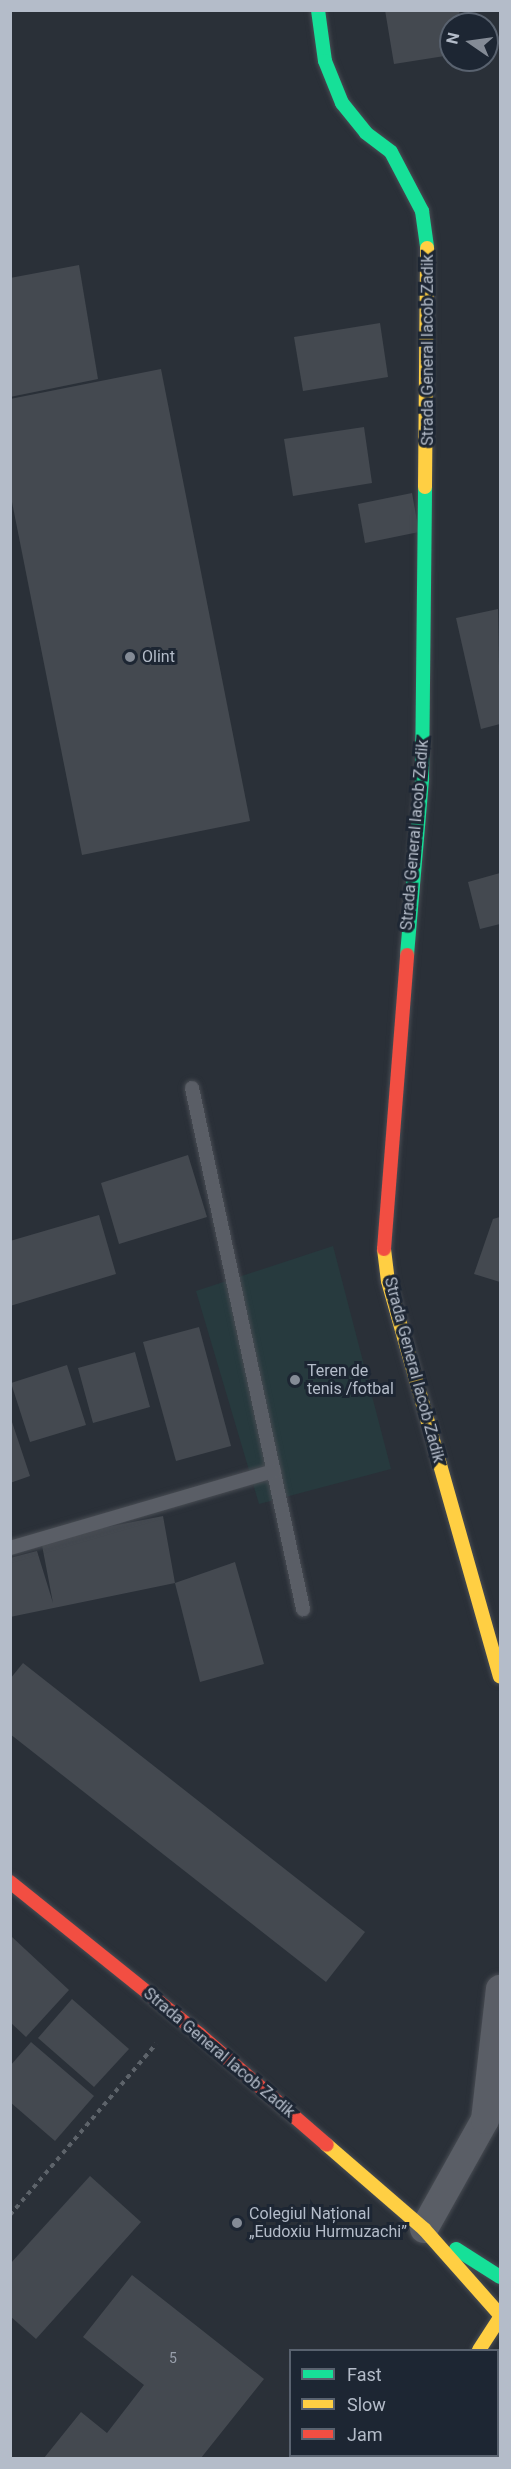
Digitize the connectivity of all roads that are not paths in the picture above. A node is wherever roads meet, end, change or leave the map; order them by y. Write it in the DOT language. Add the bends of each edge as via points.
graph roads {
  1 [pos="318,10"];
  2 [pos="192,1088"];
  3 [pos="274,1471"];
  4 [pos="10,1548"];
  5 [pos="303,1609"];
  6 [pos="501,1676"];
  7 [pos="10,1882"];
  8 [pos="501,1989"];
  9 [pos="424,2229"];
  10 [pos="501,2277"];
  11 [pos="501,2317"];
  12 [pos="480,2349"];
  1 -- 6 [label="street, Strada General Iacob Zadik" via="325,61 342,103 366,133 391,152 402,171 422,211 428,253 422,780 383,1238 388,1281"];
  2 -- 3 [label="lane"];
  3 -- 4 [label="lane"];
  3 -- 5 [label="lane"];
  7 -- 9 [label="street, Strada General Iacob Zadik" via="179,2018"];
  8 -- 9 [label="street" via="485,2120"];
  9 -- 10 [label="street, Strada General Iacob Zadik"];
  9 -- 11 [label="street, Strada General Iacob Zadik"];
  11 -- 12 [label="street"];
}
